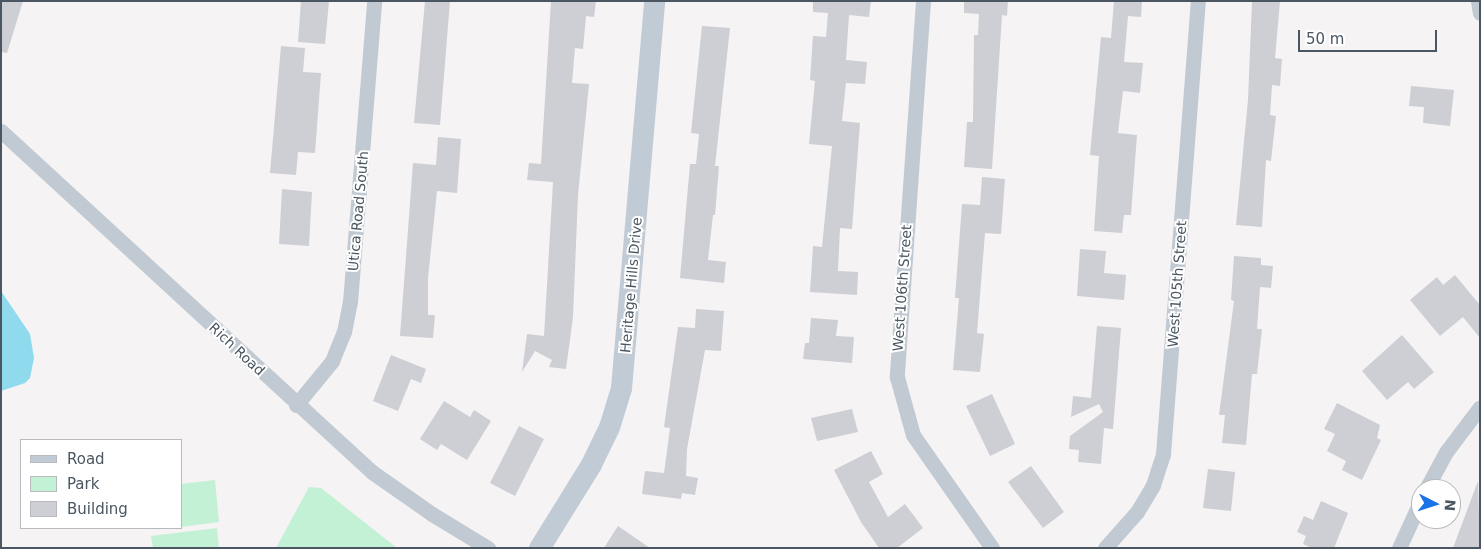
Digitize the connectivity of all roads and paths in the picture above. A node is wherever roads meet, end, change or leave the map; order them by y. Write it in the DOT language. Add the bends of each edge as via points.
graph roads {
  1 [pos="374,1"];
  2 [pos="654,1"];
  3 [pos="923,1"];
  4 [pos="1198,1"];
  5 [pos="1478,1"];
  6 [pos="1480,14"];
  7 [pos="1,131"];
  8 [pos="296,405"];
  9 [pos="1480,407"];
  10 [pos="1431,479"];
  11 [pos="1411,522"];
  12 [pos="488,548"];
  13 [pos="539,548"];
  14 [pos="992,548"];
  15 [pos="1105,548"];
  16 [pos="1399,548"];
  1 -- 8 [label="street, Utica Road South" via="350,302 344,332 332,361"];
  2 -- 13 [label="street, Heritage Hills Drive" via="621,388 609,427 592,464"];
  3 -- 14 [label="street, West 106th Street" via="897,376 913,435"];
  4 -- 15 [label="street, West 105th Street" via="1162,454 1153,485 1137,512"];
  5 -- 6 [label="street"];
  7 -- 8 [label="street, Rich Road"];
  8 -- 12 [label="street, Rich Road" via="372,472"];
  9 -- 10 [label="street" via="1446,452"];
  11 -- 16 [label="street"];
}
